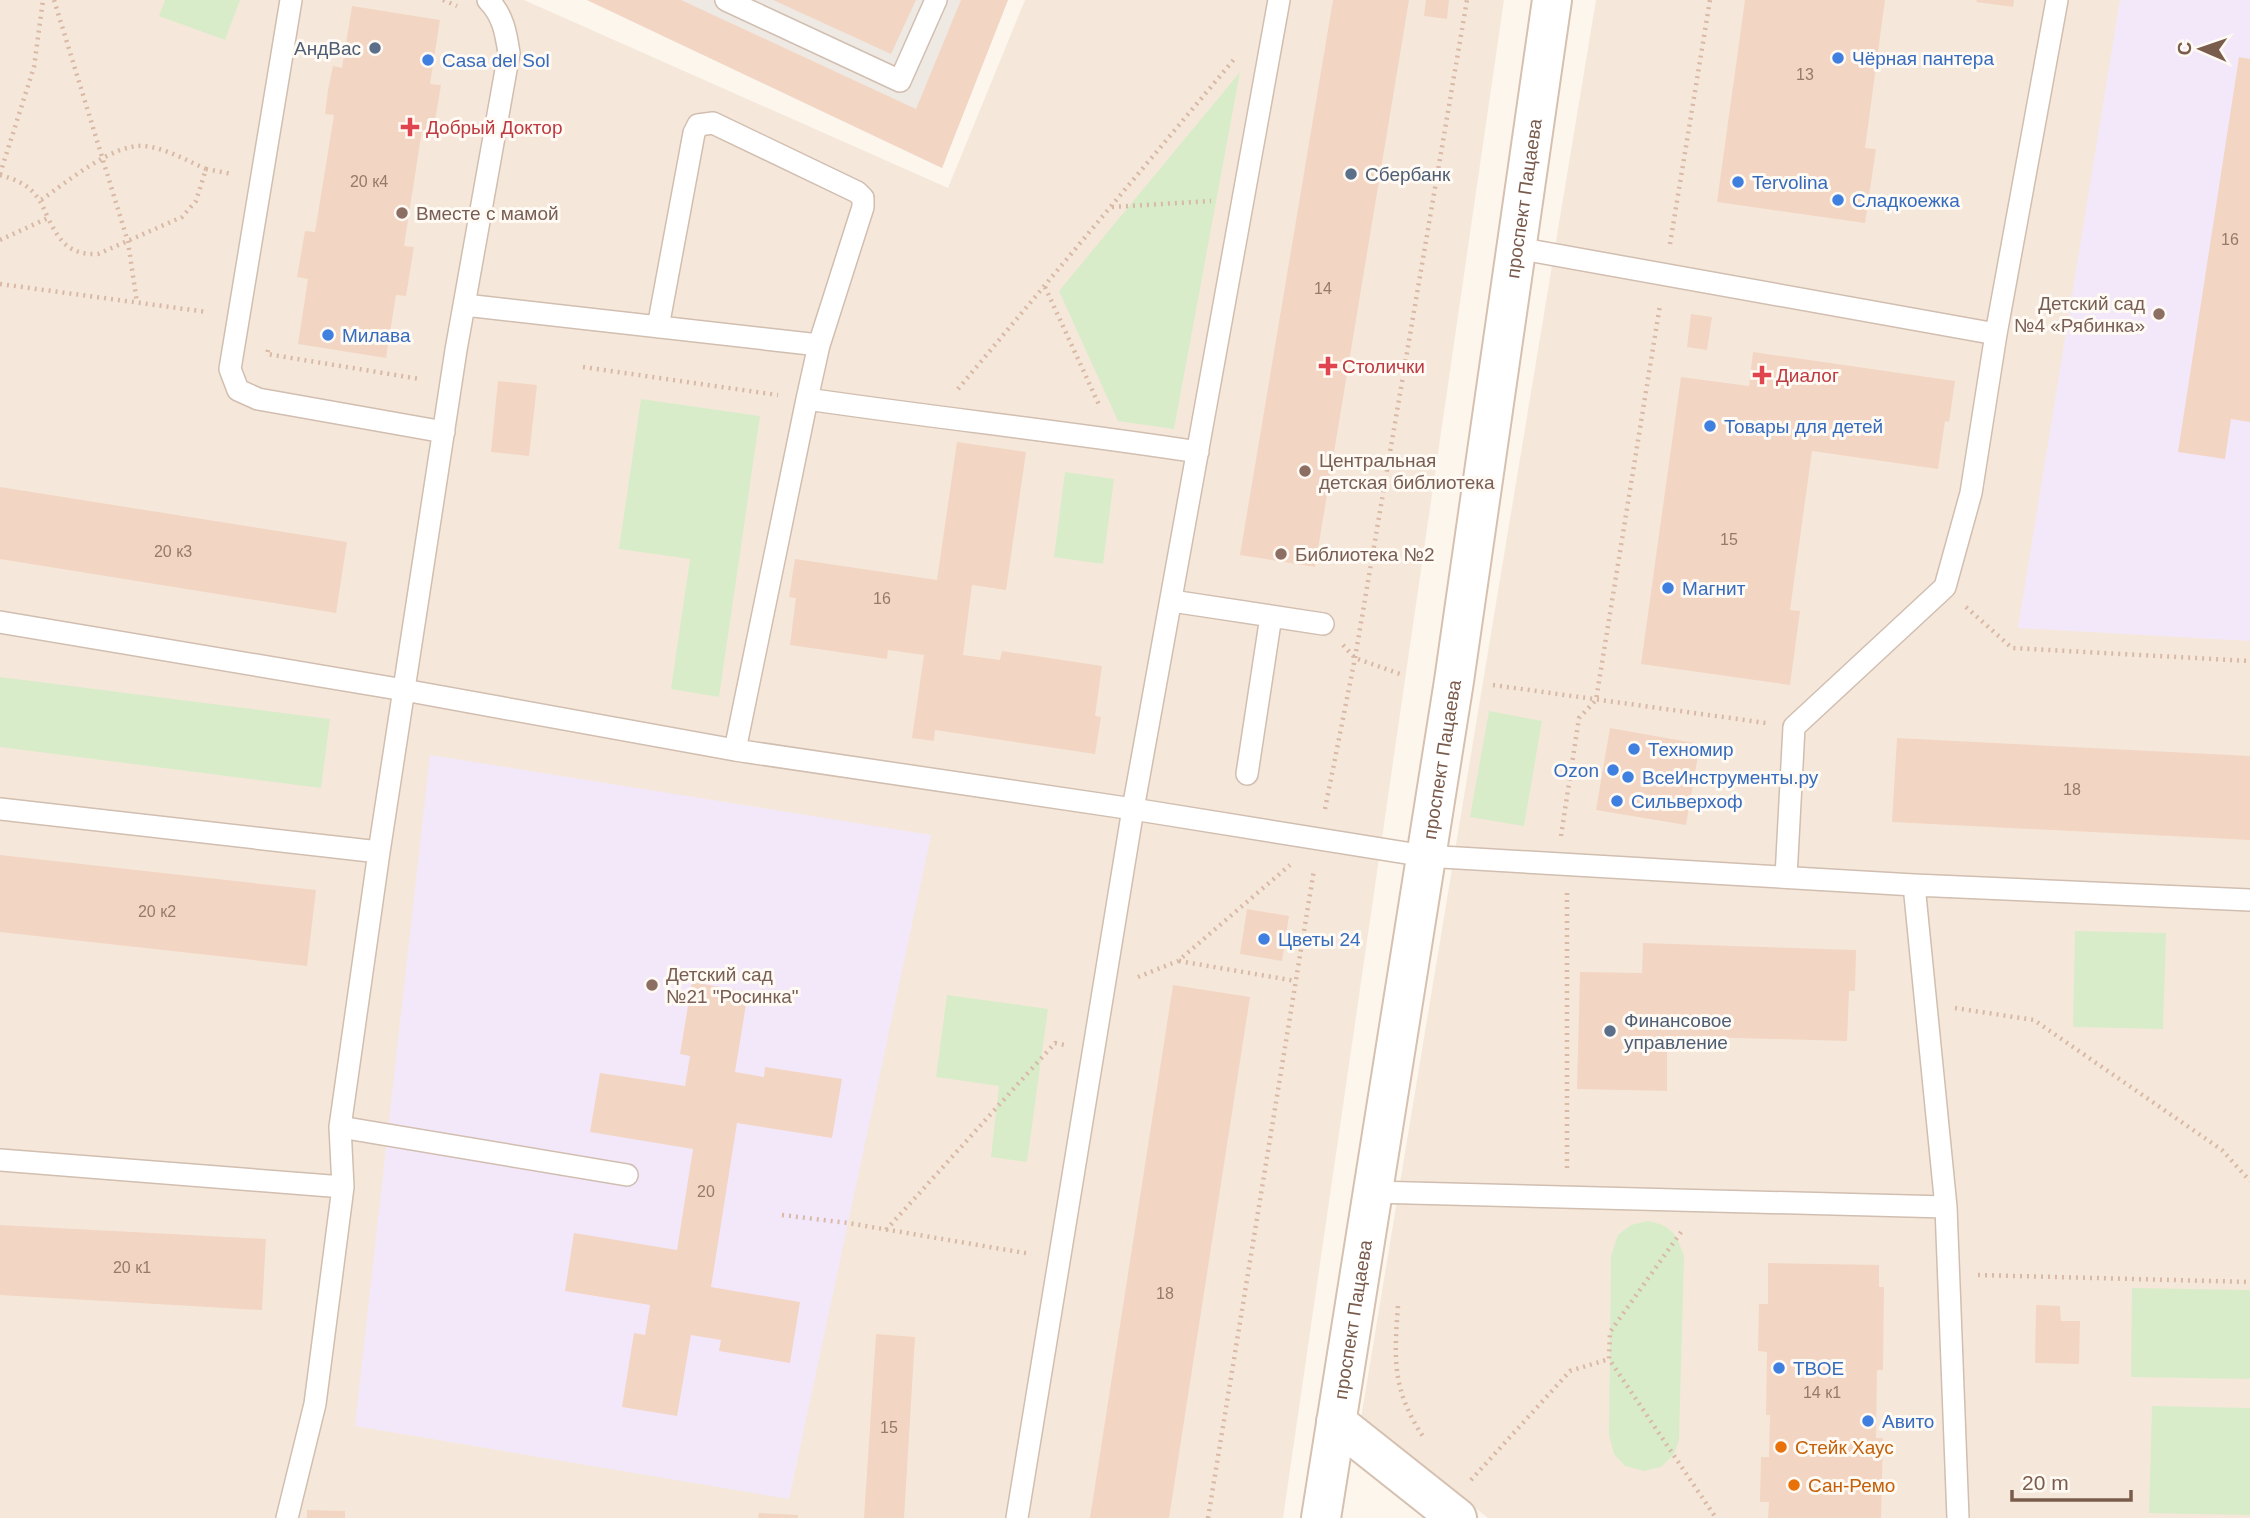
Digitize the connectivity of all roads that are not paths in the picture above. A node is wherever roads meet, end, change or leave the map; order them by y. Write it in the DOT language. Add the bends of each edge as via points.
graph roads {
  1 [pos="291,0"];
  2 [pos="488,0"];
  3 [pos="726,0"];
  4 [pos="936,0"];
  5 [pos="1552,0"];
  6 [pos="2057,0"];
  7 [pos="1279,3"];
  8 [pos="1517,248"];
  9 [pos="465,305"];
  10 [pos="658,327"];
  11 [pos="1996,334"];
  12 [pos="819,345"];
  13 [pos="807,399"];
  14 [pos="444,432"];
  15 [pos="1198,452"];
  16 [pos="1172,601"];
  17 [pos="1271,616"];
  18 [pos="0,621"];
  19 [pos="1324,624"];
  20 [pos="404,690"];
  21 [pos="735,750"];
  22 [pos="1248,774"];
  23 [pos="0,809"];
  24 [pos="1133,809"];
  25 [pos="379,852"];
  26 [pos="1425,856"];
  27 [pos="1786,877"];
  28 [pos="1914,885"];
  29 [pos="2250,900"];
  30 [pos="340,1127"];
  31 [pos="0,1160"];
  32 [pos="627,1175"];
  33 [pos="343,1187"];
  34 [pos="1372,1192"];
  35 [pos="1946,1207"];
  36 [pos="1336,1422"];
  37 [pos="1462,1501"];
  38 [pos="287,1518"];
  39 [pos="1017,1518"];
  40 [pos="1321,1518"];
  41 [pos="1958,1518"];
  1 -- 14 [label="lane" via="230,369 238,390 258,399"];
  2 -- 9 [label="lane" via="505,27 509,53"];
  3 -- 4 [label="lane" via="900,80"];
  5 -- 8 [label="main road, проспект Пацаева"];
  6 -- 11 [label="lane"];
  7 -- 15 [label="lane"];
  8 -- 11 [label="lane"];
  8 -- 26 [label="main road, проспект Пацаева"];
  9 -- 10 [label="lane"];
  9 -- 14 [label="lane"];
  10 -- 12 [label="lane"];
  10 -- 12 [label="lane" via="694,132 698,125 713,123 863,198"];
  11 -- 27 [label="lane" via="1971,493 1945,587 1794,727"];
  12 -- 13 [label="lane"];
  13 -- 15 [label="lane"];
  13 -- 21 [label="lane"];
  14 -- 20 [label="lane"];
  15 -- 16 [label="lane"];
  16 -- 17 [label="lane"];
  16 -- 24 [label="lane"];
  17 -- 19 [label="lane"];
  17 -- 22 [label="lane"];
  18 -- 20 [label="lane"];
  20 -- 21 [label="lane"];
  20 -- 25 [label="lane"];
  21 -- 24 [label="lane"];
  23 -- 25 [label="lane"];
  24 -- 26 [label="lane"];
  24 -- 39 [label="lane"];
  25 -- 30 [label="lane"];
  26 -- 27 [label="lane"];
  26 -- 34 [label="main road, проспект Пацаева"];
  27 -- 28 [label="lane"];
  28 -- 29 [label="lane"];
  28 -- 35 [label="lane"];
  30 -- 32 [label="lane"];
  30 -- 33 [label="lane"];
  31 -- 33 [label="lane"];
  33 -- 38 [label="lane" via="314,1404"];
  34 -- 35 [label="lane"];
  34 -- 36 [label="main road, проспект Пацаева"];
  35 -- 41 [label="lane"];
  36 -- 37 [label="main road"];
  36 -- 40 [label="main road, проспект Пацаева"];
}
